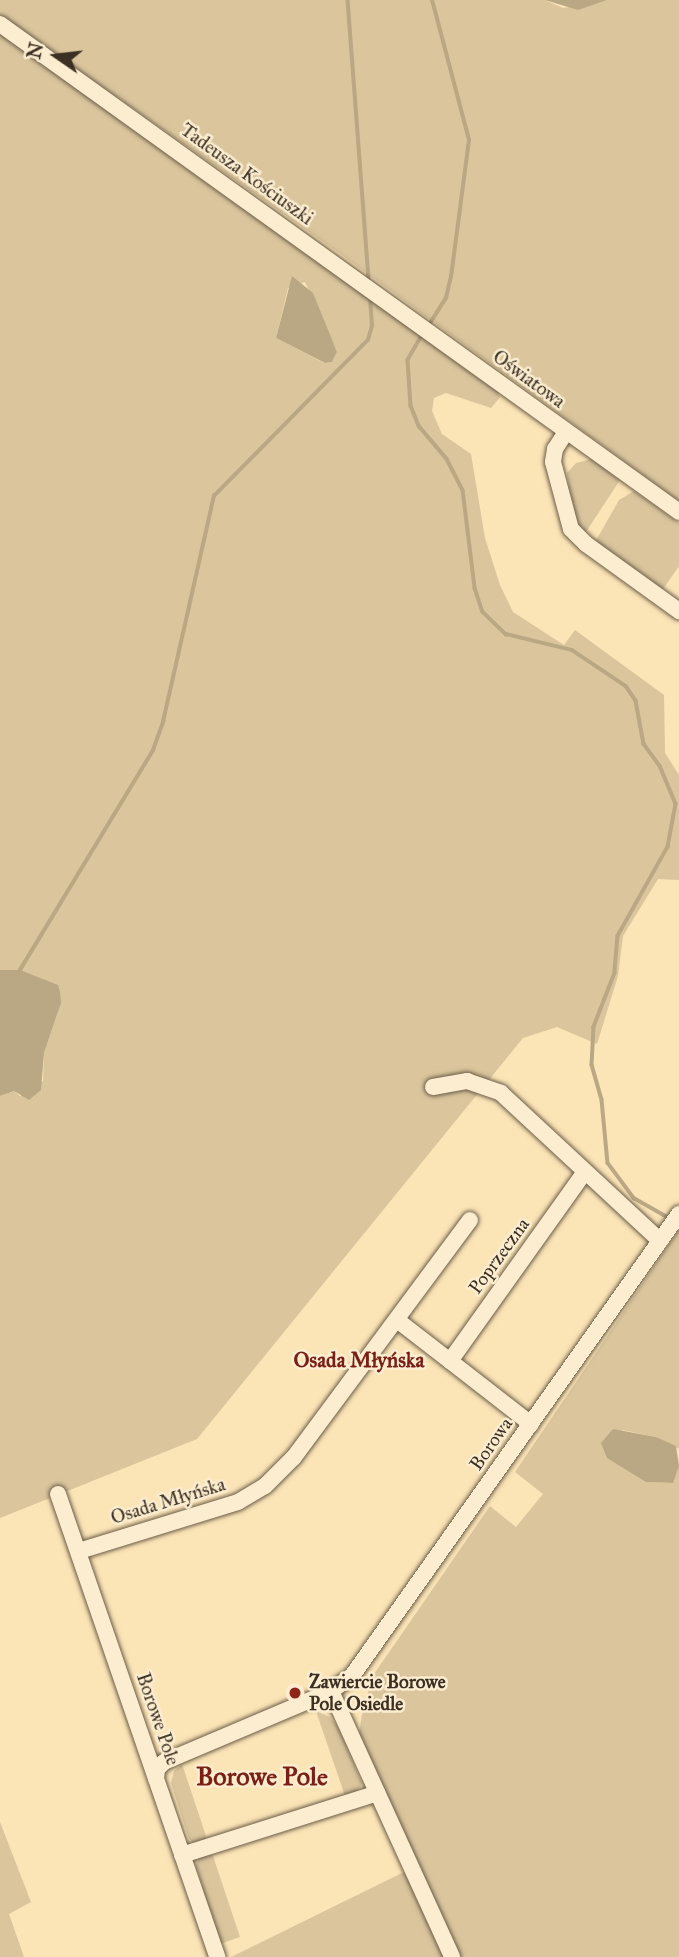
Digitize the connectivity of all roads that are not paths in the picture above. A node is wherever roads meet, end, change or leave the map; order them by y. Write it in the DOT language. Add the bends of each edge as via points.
graph roads {
  1 [pos="0,24"];
  2 [pos="468,359"];
  3 [pos="566,432"];
  4 [pos="679,512"];
  5 [pos="679,611"];
  6 [pos="433,1087"];
  7 [pos="584,1173"];
  8 [pos="470,1220"];
  9 [pos="671,1225"];
  10 [pos="397,1320"];
  11 [pos="450,1361"];
  12 [pos="531,1424"];
  13 [pos="58,1494"];
  14 [pos="79,1551"];
  15 [pos="331,1691"];
  16 [pos="156,1779"];
  17 [pos="377,1793"];
  18 [pos="183,1855"];
  19 [pos="217,1957"];
  20 [pos="452,1957"];
  1 -- 2 [label="street, Tadeusza Kościuszki"];
  2 -- 3 [label="street, Oświatowa"];
  3 -- 4 [label="street, Oświatowa"];
  3 -- 5 [label="street, Oświatowa" via="553,462 571,529"];
  6 -- 7 [label="street" via="467,1081 501,1093"];
  7 -- 9 [label="street"];
  7 -- 11 [label="street, Poprzeczna"];
  8 -- 10 [label="street, Osada Młyńska"];
  9 -- 12 [label="street, Borowa"];
  10 -- 11 [label="street"];
  10 -- 14 [label="street, Osada Młyńska" via="294,1457 265,1486 238,1502"];
  11 -- 12 [label="street"];
  12 -- 15 [label="street, Borowa" via="367,1657 346,1682"];
  13 -- 14 [label="street, Borowe Pole"];
  14 -- 16 [label="street, Borowe Pole"];
  15 -- 16 [label="street, Borowa" via="164,1762"];
  15 -- 17 [label="street"];
  16 -- 18 [label="street, Borowe Pole"];
  17 -- 18 [label="street"];
  17 -- 20 [label="street"];
  18 -- 19 [label="street, Borowe Pole"];
}
